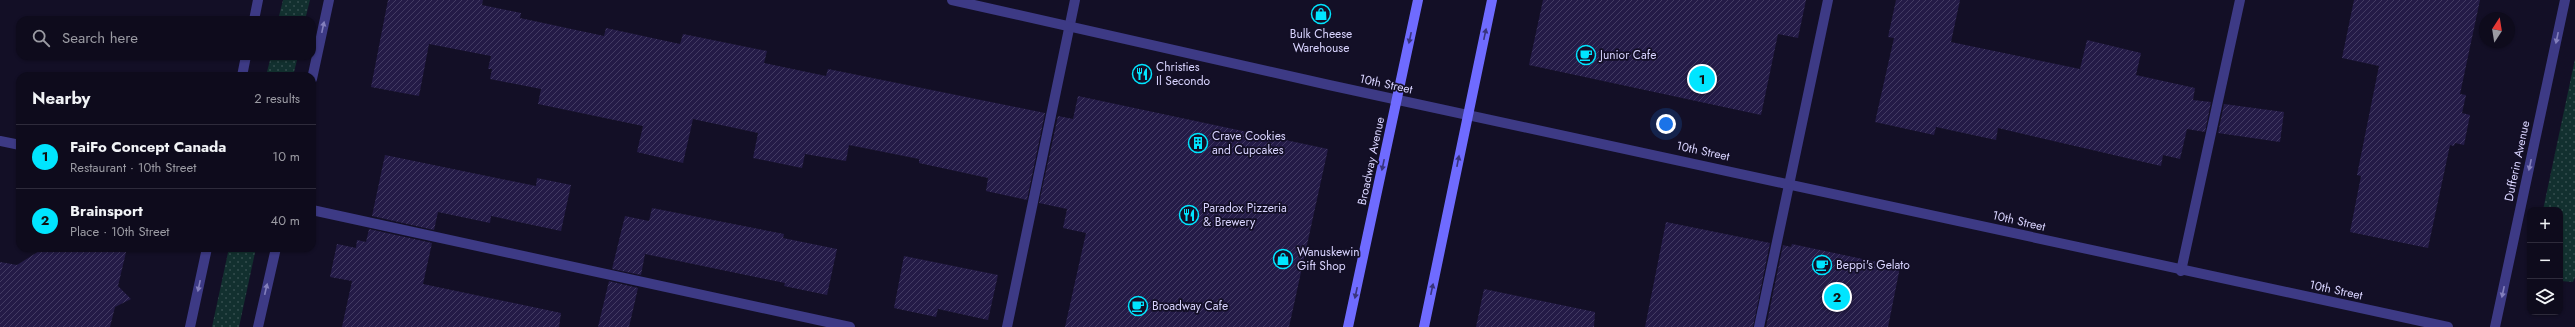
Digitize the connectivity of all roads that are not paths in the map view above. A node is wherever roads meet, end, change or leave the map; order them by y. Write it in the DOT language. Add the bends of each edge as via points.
graph roads {
  1 [pos="258,0"];
  2 [pos="329,0"];
  3 [pos="952,0"];
  4 [pos="1075,0"];
  5 [pos="1418,0"];
  6 [pos="1492,0"];
  7 [pos="1828,0"];
  8 [pos="2240,0"];
  9 [pos="2565,0"];
  10 [pos="255,16"];
  11 [pos="1070,27"];
  12 [pos="245,60"];
  13 [pos="243,72"];
  14 [pos="314,72"];
  15 [pos="1397,99"];
  16 [pos="1467,115"];
  17 [pos="0,141"];
  18 [pos="16,144"];
  19 [pos="1789,183"];
  20 [pos="316,211"];
  21 [pos="206,252"];
  22 [pos="275,252"];
  23 [pos="2181,271"];
  24 [pos="190,327"];
  25 [pos="258,327"];
  26 [pos="850,327"];
  27 [pos="1007,327"];
  28 [pos="1348,327"];
  29 [pos="1424,327"];
  30 [pos="1759,327"];
  31 [pos="2448,327"];
  32 [pos="2495,327"];
  1 -- 10 [label="street"];
  14 -- 2 [label="street, one-way"];
  3 -- 11 [label="street, 10th Street"];
  4 -- 11 [label="street"];
  5 -- 15 [label="main road, Broadway Avenue, one-way"];
  16 -- 6 [label="main road, one-way"];
  7 -- 19 [label="street"];
  8 -- 23 [label="street"];
  9 -- 32 [label="street, Dufferin Avenue, one-way"];
  11 -- 15 [label="street, 10th Street"];
  11 -- 27 [label="street"];
  12 -- 13 [label="street"];
  15 -- 16 [label="street, 10th Street"];
  15 -- 28 [label="main road, Broadway Avenue, one-way"];
  16 -- 19 [label="street, 10th Street"];
  29 -- 16 [label="main road, one-way"];
  17 -- 18 [label="street"];
  19 -- 23 [label="street, 10th Street"];
  19 -- 30 [label="street"];
  20 -- 26 [label="street"];
  21 -- 24 [label="street, one-way"];
  25 -- 22 [label="street, one-way"];
  23 -- 31 [label="street, 10th Street"];
}
